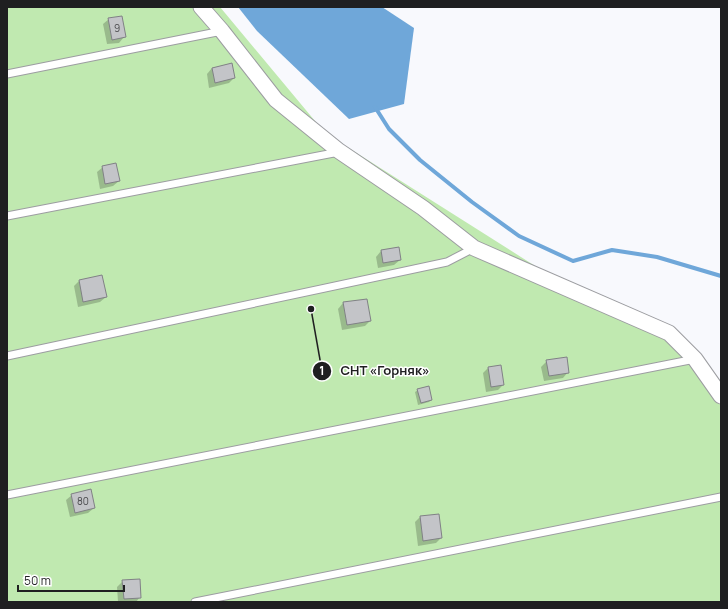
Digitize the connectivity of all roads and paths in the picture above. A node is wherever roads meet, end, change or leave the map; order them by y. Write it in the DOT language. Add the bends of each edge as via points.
graph roads {
  1 [pos="201,7"];
  2 [pos="222,31"];
  3 [pos="7,74"];
  4 [pos="339,152"];
  5 [pos="7,216"];
  6 [pos="474,248"];
  7 [pos="7,356"];
  8 [pos="694,359"];
  9 [pos="721,396"];
  10 [pos="7,495"];
  11 [pos="721,497"];
  12 [pos="195,602"];
  1 -- 2 [label="street"];
  2 -- 3 [label="lane"];
  2 -- 4 [label="street" via="276,100"];
  4 -- 5 [label="lane"];
  4 -- 6 [label="street" via="423,208"];
  6 -- 7 [label="lane" via="448,262"];
  6 -- 8 [label="street" via="669,332"];
  8 -- 9 [label="street"];
  8 -- 10 [label="lane"];
  11 -- 12 [label="lane"];
}
